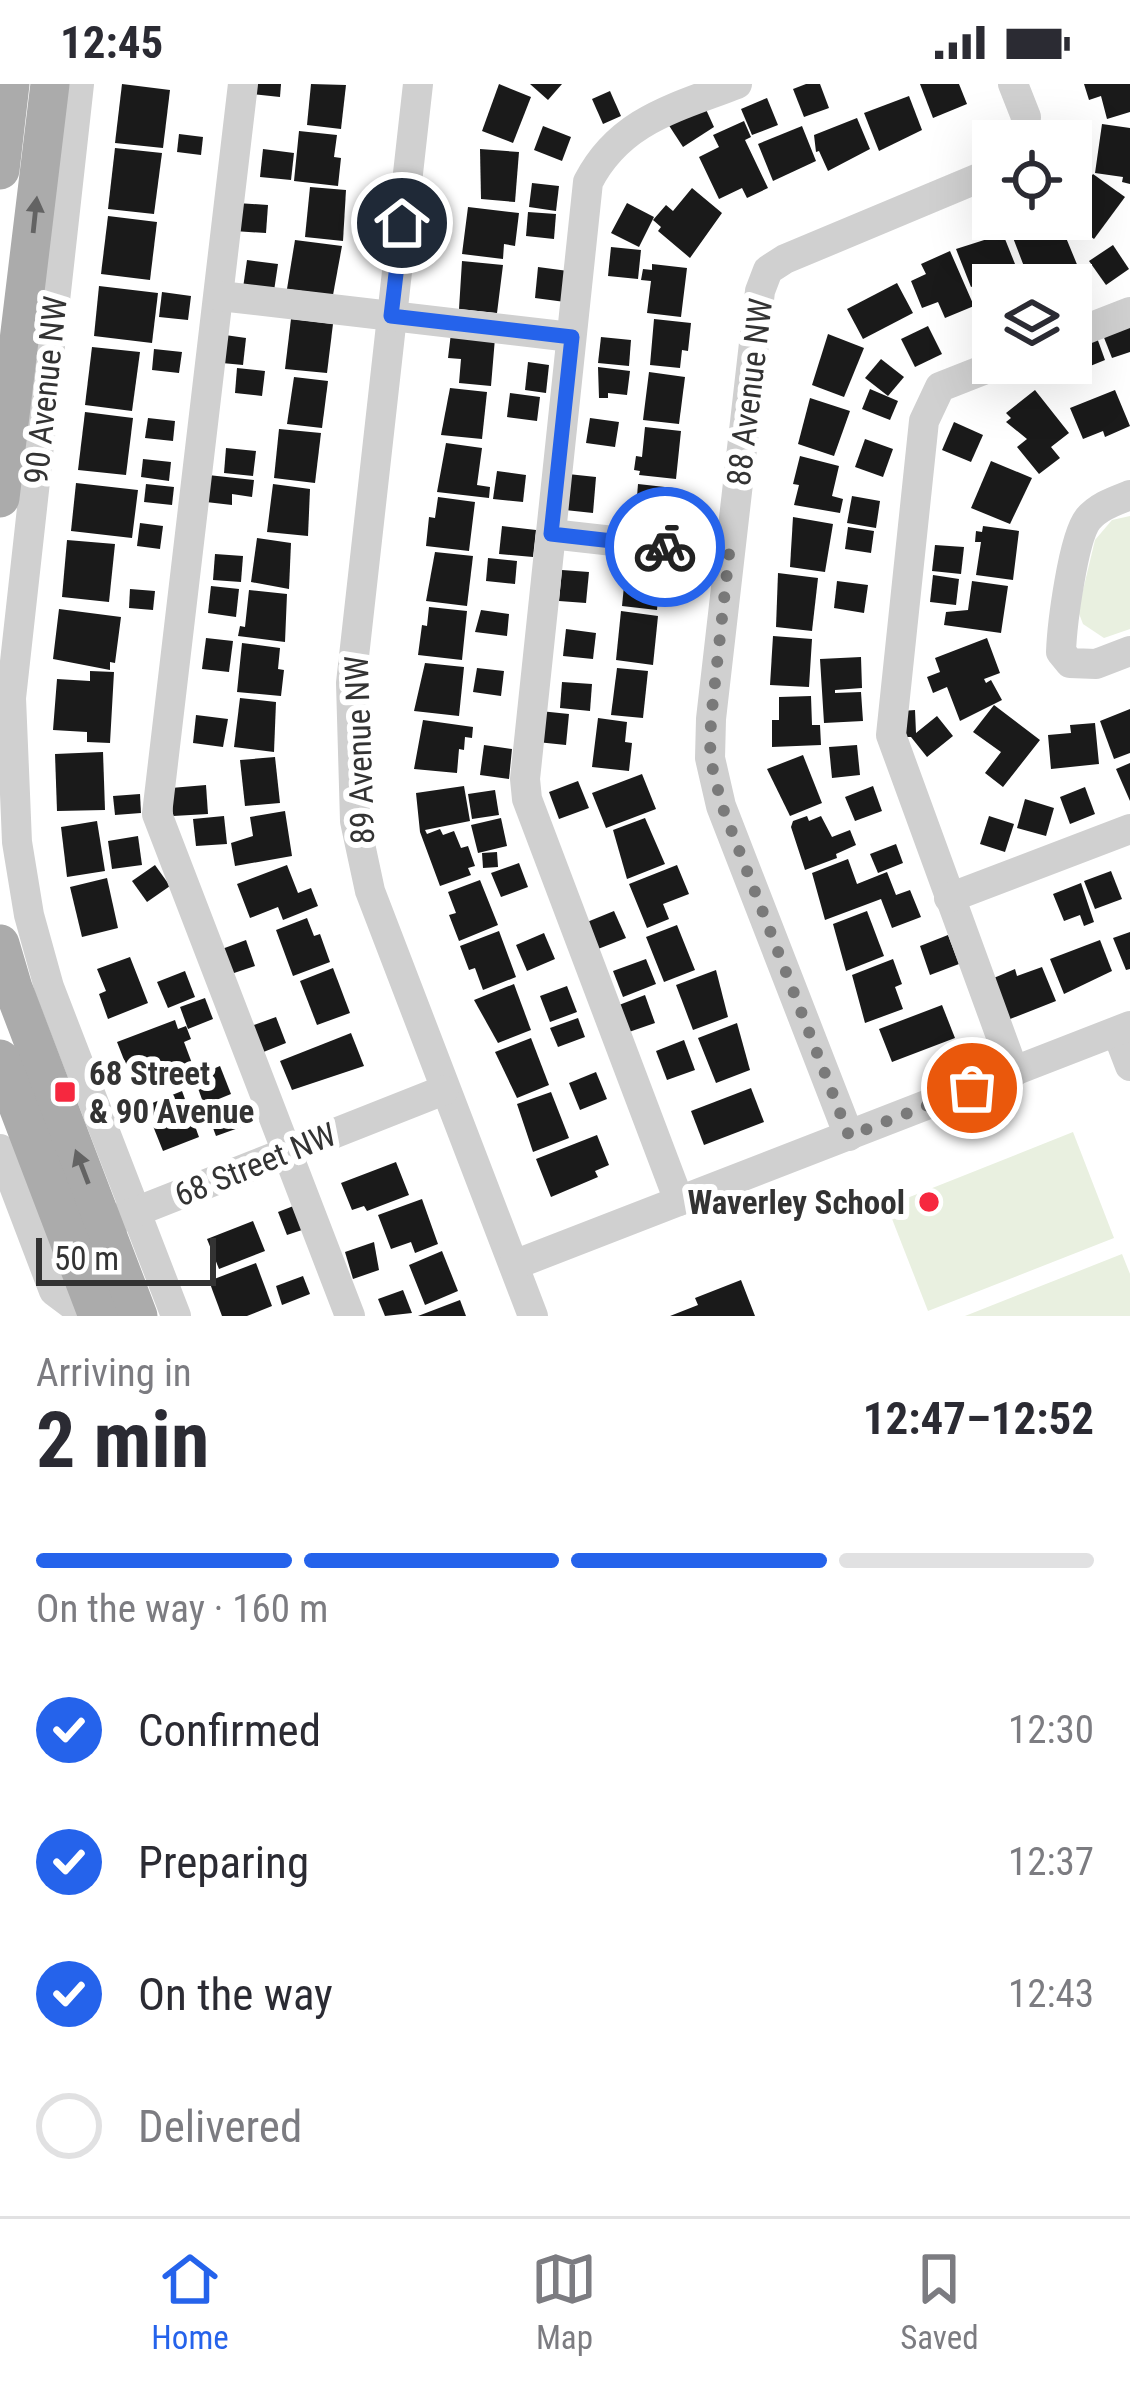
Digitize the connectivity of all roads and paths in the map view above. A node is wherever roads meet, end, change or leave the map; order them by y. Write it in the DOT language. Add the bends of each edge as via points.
graph roads {
  1 [pos="10,84"];
  2 [pos="50,84"];
  3 [pos="79,84"];
  4 [pos="243,84"];
  5 [pos="418,84"];
  6 [pos="736,84"];
  7 [pos="1013,84"];
  8 [pos="1026,120"];
  9 [pos="0,170"];
  10 [pos="972,181"];
  11 [pos="220,296"];
  12 [pos="1130,312"];
  13 [pos="391,316"];
  14 [pos="1092,327"];
  15 [pos="572,337"];
  16 [pos="972,374"];
  17 [pos="1130,495"];
  18 [pos="0,498"];
  19 [pos="551,534"];
  20 [pos="729,554"];
  21 [pos="1130,651"];
  22 [pos="1130,829"];
  23 [pos="949,898"];
  24 [pos="0,944"];
  25 [pos="1123,1029"];
  26 [pos="0,1059"];
  27 [pos="1130,1066"];
  28 [pos="1014,1072"];
  29 [pos="444,1090"];
  30 [pos="849,1136"];
  31 [pos="0,1149"];
  32 [pos="286,1152"];
  33 [pos="679,1202"];
  34 [pos="120,1218"];
  35 [pos="67,1238"];
  36 [pos="514,1265"];
  37 [pos="95,1315"];
  38 [pos="138,1316"];
  39 [pos="176,1316"];
  40 [pos="350,1316"];
  41 [pos="533,1316"];
  1 -- 9 [label="main road"];
  18 -- 2 [label="main road, 90 Avenue NW, one-way"];
  3 -- 34 [label="street, 90 Avenue NW" via="11,698 11,767 28,915"];
  4 -- 11 [label="street"];
  5 -- 13 [label="street, 89 Avenue NW"];
  6 -- 15 [label="street" via="650,118 603,153 588,182"];
  7 -- 8 [label="street"];
  10 -- 20 [label="street, 88 Avenue NW" via="768,270"];
  11 -- 13 [label="street"];
  11 -- 32 [label="street" via="157,814"];
  12 -- 14 [label="street"];
  13 -- 15 [label="street"];
  13 -- 29 [label="street, 89 Avenue NW" via="351,683 355,821 370,891"];
  15 -- 19 [label="street"];
  16 -- 23 [label="street" via="940,387 923,421 891,715 896,755"];
  17 -- 21 [label="street" via="1083,525 1061,652 1082,665"];
  19 -- 20 [label="street"];
  19 -- 33 [label="street" via="527,799"];
  20 -- 30 [label="street, 88 Avenue NW" via="710,758"];
  22 -- 23 [label="street"];
  23 -- 28 [label="street"];
  34 -- 24 [label="main road, 90 Avenue NW, one-way"];
  25 -- 27 [label="street"];
  25 -- 28 [label="street"];
  26 -- 35 [label="main road"];
  28 -- 30 [label="street"];
  29 -- 32 [label="street, 68 Street NW"];
  29 -- 36 [label="street, 89 Avenue NW"];
  30 -- 33 [label="street"];
  31 -- 37 [label="street" via="54,1291"];
  32 -- 34 [label="street, 68 Street NW"];
  32 -- 40 [label="street"];
  33 -- 36 [label="street"];
  34 -- 35 [label="street, 68 Street NW"];
  34 -- 38 [label="main road, 90 Avenue NW"];
  34 -- 39 [label="street, 90 Avenue NW"];
  35 -- 37 [label="main road"];
  36 -- 41 [label="street, 89 Avenue NW"];
}
